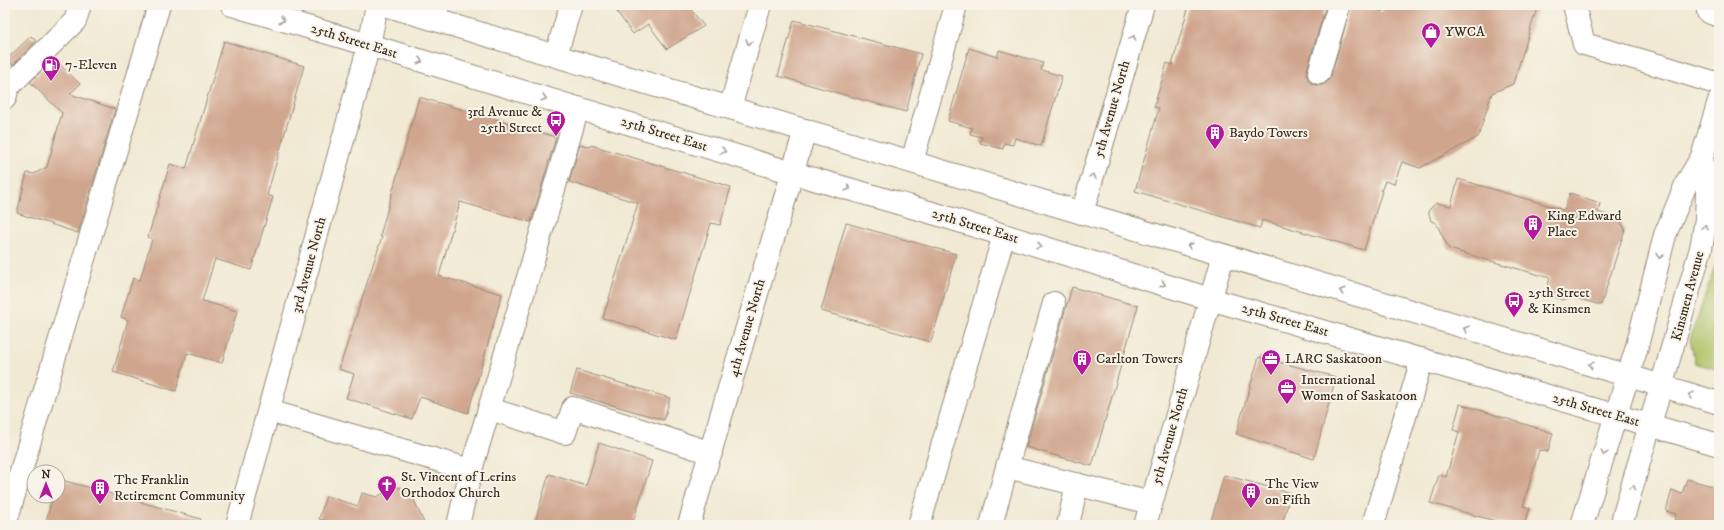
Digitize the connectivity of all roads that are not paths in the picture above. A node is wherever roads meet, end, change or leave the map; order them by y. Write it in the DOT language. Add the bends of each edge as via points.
graph roads {
  1 [pos="80,5"];
  2 [pos="159,5"];
  3 [pos="232,5"];
  4 [pos="377,5"];
  5 [pos="385,5"];
  6 [pos="571,5"];
  7 [pos="760,5"];
  8 [pos="956,5"];
  9 [pos="1143,5"];
  10 [pos="1339,5"];
  11 [pos="1574,5"];
  12 [pos="1710,5"];
  13 [pos="436,12"];
  14 [pos="1719,16"];
  15 [pos="369,45"];
  16 [pos="556,55"];
  17 [pos="1319,73"];
  18 [pos="1719,84"];
  19 [pos="5,98"];
  20 [pos="1719,101"];
  21 [pos="578,108"];
  22 [pos="730,108"];
  23 [pos="805,130"];
  24 [pos="1702,157"];
  25 [pos="912,162"];
  26 [pos="793,173"];
  27 [pos="1082,213"];
  28 [pos="1004,235"];
  29 [pos="1223,256"];
  30 [pos="1210,299"];
  31 [pos="1054,303"];
  32 [pos="1422,359"];
  33 [pos="1628,376"];
  34 [pos="1662,386"];
  35 [pos="1719,403"];
  36 [pos="490,409"];
  37 [pos="269,411"];
  38 [pos="1616,415"];
  39 [pos="1651,426"];
  40 [pos="1719,445"];
  41 [pos="710,453"];
  42 [pos="1007,467"];
  43 [pos="471,470"];
  44 [pos="1078,484"];
  45 [pos="1151,503"];
  46 [pos="5,525"];
  47 [pos="237,525"];
  48 [pos="458,525"];
  49 [pos="690,525"];
  50 [pos="918,525"];
  51 [pos="991,525"];
  52 [pos="1068,525"];
  53 [pos="1145,525"];
  54 [pos="1373,525"];
  55 [pos="1582,525"];
  56 [pos="1621,525"];
  1 -- 19 [label="main road" via="75,21 8,87"];
  2 -- 46 [label="main road"];
  3 -- 15 [label="main road, 25th Street East, one-way"];
  4 -- 15 [label="main road, 3rd Avenue North"];
  5 -- 13 [label="main road"];
  6 -- 16 [label="main road"];
  7 -- 22 [label="main road, one-way"];
  8 -- 25 [label="main road"];
  27 -- 9 [label="main road, 5th Avenue North, one-way"];
  10 -- 17 [label="main road"];
  11 -- 18 [label="main road" via="1584,44"];
  12 -- 14 [label="main road" via="1708,12"];
  13 -- 16 [label="main road"];
  15 -- 21 [label="main road, 25th Street East, one-way"];
  15 -- 37 [label="main road, 3rd Avenue North"];
  16 -- 22 [label="main road"];
  20 -- 24 [label="main road, Kinsmen Avenue"];
  21 -- 26 [label="main road, 25th Street East, one-way"];
  21 -- 36 [label="main road"];
  22 -- 23 [label="main road"];
  23 -- 25 [label="main road"];
  23 -- 26 [label="main road, 4th Avenue North"];
  24 -- 33 [label="main road, Kinsmen Avenue, one-way" via="1687,182 1665,235"];
  34 -- 24 [label="main road, Kinsmen Avenue, one-way" via="1701,248 1706,220 1707,191"];
  25 -- 27 [label="main road"];
  26 -- 28 [label="main road, 25th Street East, one-way"];
  26 -- 41 [label="main road, 4th Avenue North"];
  29 -- 27 [label="main road, one-way"];
  28 -- 30 [label="main road, 25th Street East, one-way"];
  28 -- 50 [label="main road"];
  29 -- 30 [label="main road, 5th Avenue North"];
  33 -- 29 [label="main road, one-way"];
  30 -- 32 [label="main road, 25th Street East"];
  30 -- 45 [label="main road, 5th Avenue North"];
  31 -- 42 [label="main road"];
  32 -- 38 [label="main road, 25th Street East"];
  32 -- 54 [label="main road"];
  33 -- 34 [label="main road"];
  33 -- 38 [label="main road, Kinsmen Avenue"];
  35 -- 34 [label="main road, one-way"];
  34 -- 39 [label="main road, Kinsmen Avenue"];
  36 -- 41 [label="main road" via="565,433 573,408"];
  36 -- 43 [label="main road"];
  37 -- 43 [label="main road"];
  37 -- 47 [label="main road, 3rd Avenue North"];
  38 -- 39 [label="main road, 25th Street East"];
  38 -- 55 [label="main road, Kinsmen Avenue, one-way"];
  39 -- 40 [label="main road, 25th Street East"];
  56 -- 39 [label="main road, Kinsmen Avenue, one-way"];
  41 -- 49 [label="main road, 4th Avenue North"];
  42 -- 44 [label="main road"];
  42 -- 51 [label="main road"];
  43 -- 48 [label="main road"];
  44 -- 45 [label="main road"];
  44 -- 52 [label="main road"];
  45 -- 53 [label="main road, 5th Avenue North"];
}
